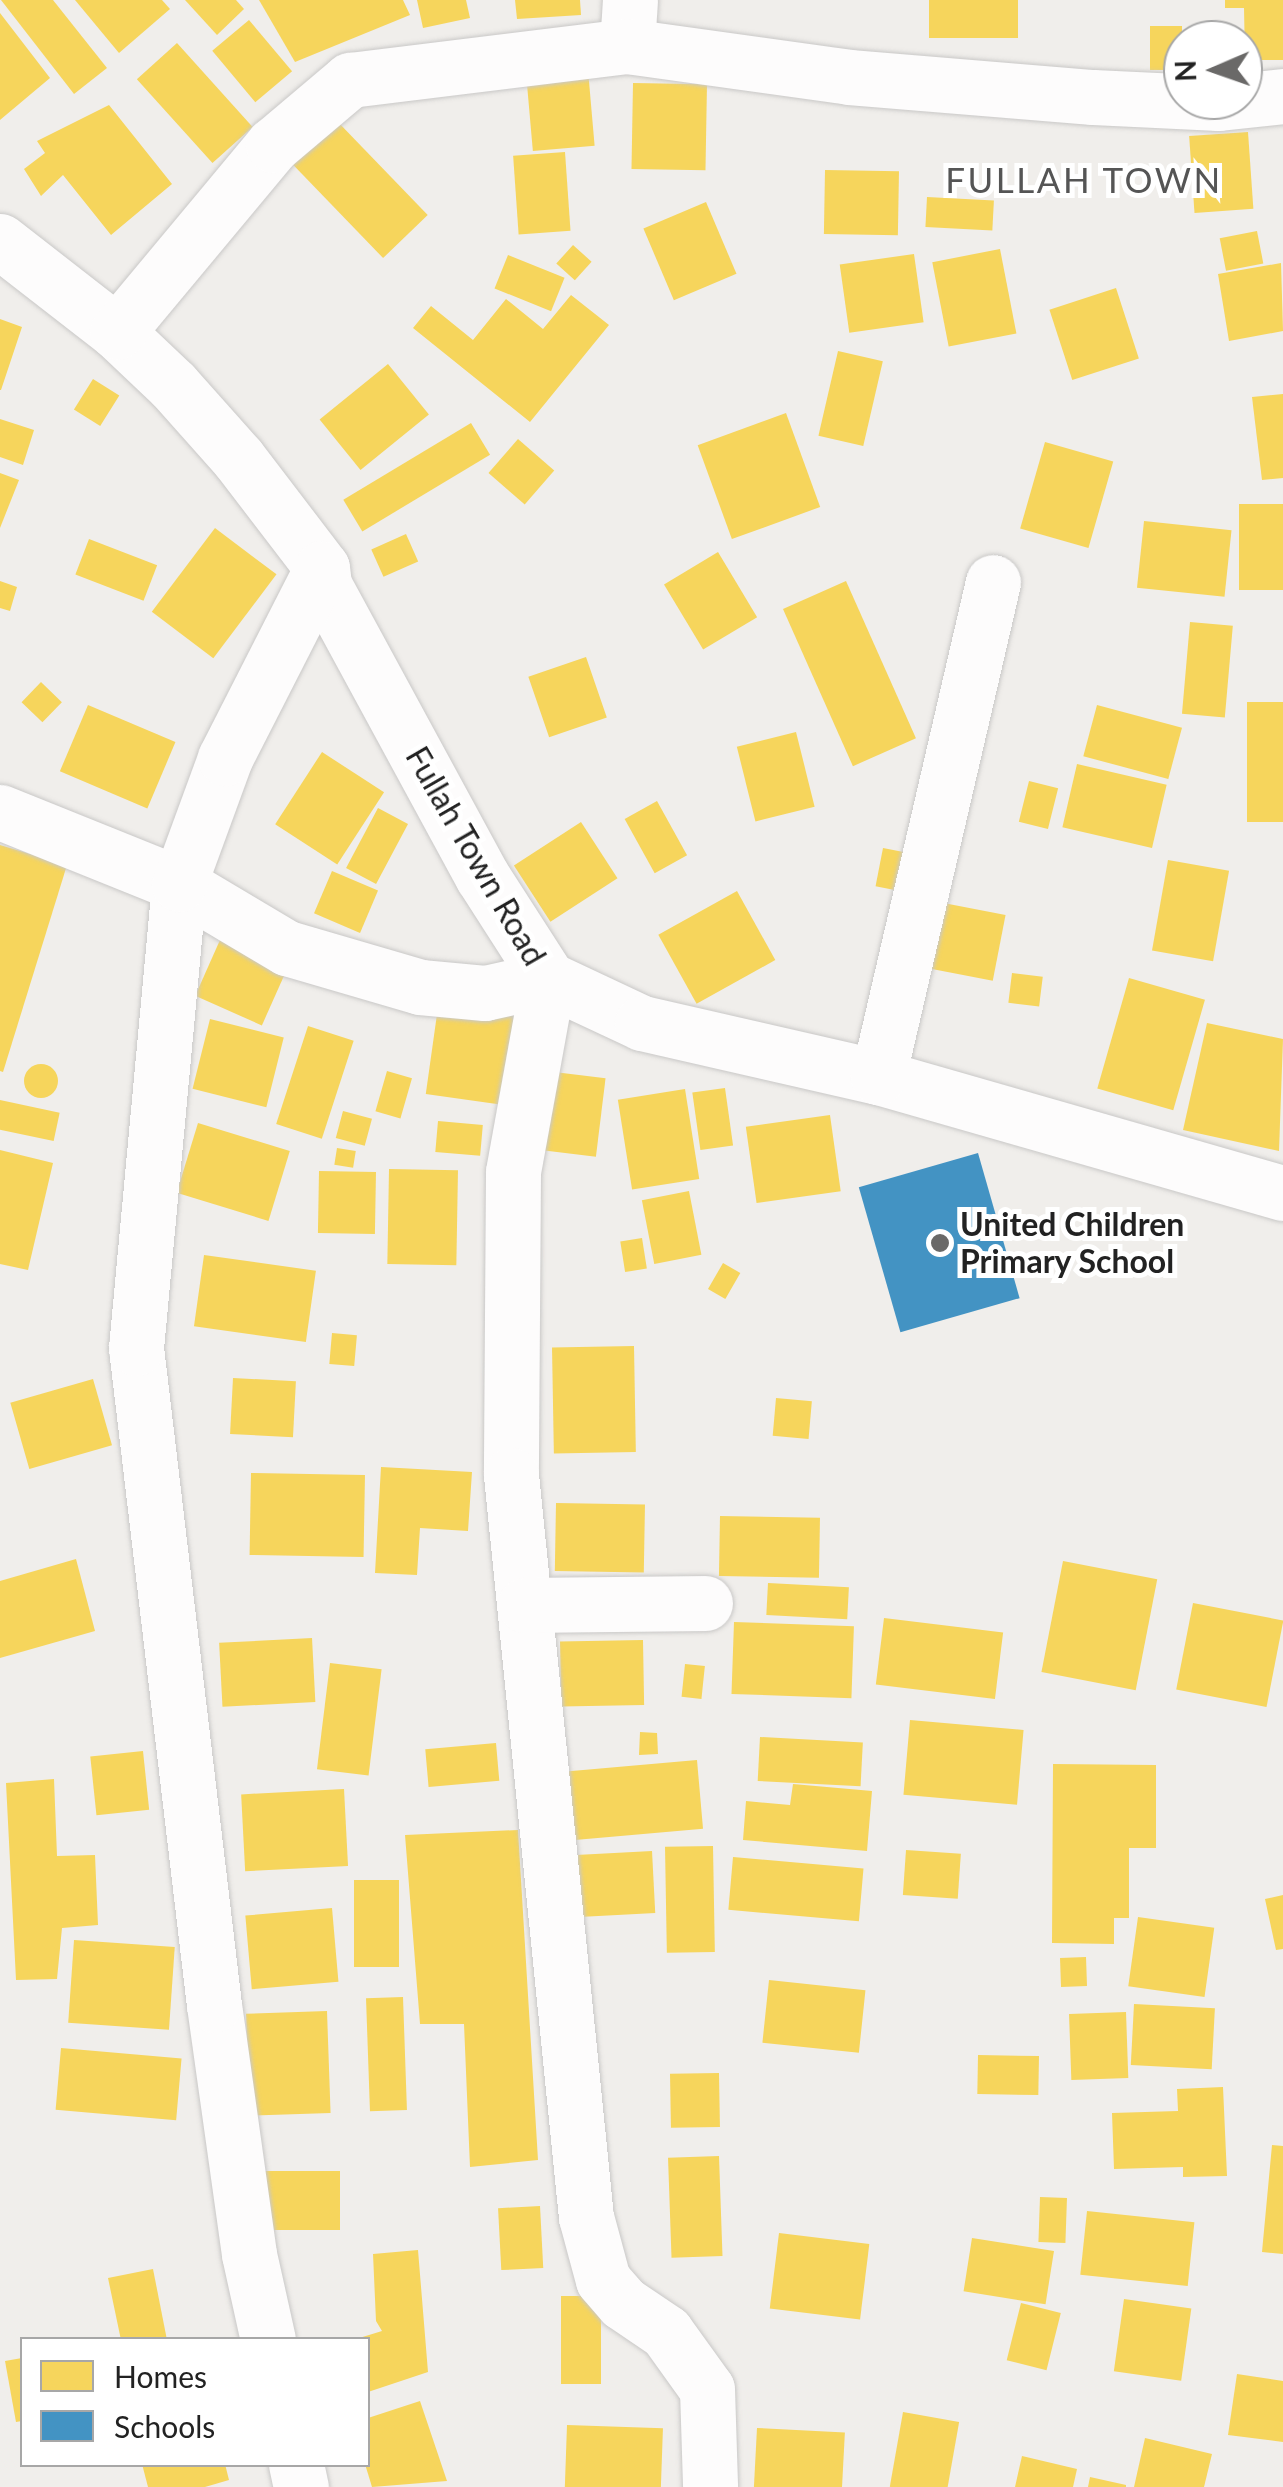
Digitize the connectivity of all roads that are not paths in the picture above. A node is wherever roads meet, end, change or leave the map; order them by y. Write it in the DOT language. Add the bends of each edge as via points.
graph roads {
  1 [pos="629,23"];
  2 [pos="1283,96"];
  3 [pos="0,241"];
  4 [pos="117,332"];
  5 [pos="322,568"];
  6 [pos="993,582"];
  7 [pos="0,812"];
  8 [pos="179,884"];
  9 [pos="548,979"];
  10 [pos="878,1077"];
  11 [pos="1283,1193"];
  12 [pos="705,1603"];
  13 [pos="526,1605"];
  14 [pos="267,2337"];
  15 [pos="710,2487"];
  1 -- 2 [label="street" via="849,78 1219,103"];
  1 -- 4 [label="street" via="350,80 273,145"];
  3 -- 4 [label="street, Fullah Town Road"];
  4 -- 5 [label="street, Fullah Town Road" via="238,458"];
  5 -- 8 [label="street" via="224,758"];
  5 -- 9 [label="street, Fullah Town Road" via="324,585 482,876"];
  6 -- 10 [label="street"];
  7 -- 8 [label="street"];
  8 -- 9 [label="street" via="286,948 420,987 485,993"];
  8 -- 14 [label="street" via="136,1348 214,2004"];
  9 -- 10 [label="street, Fullah Town Road" via="642,1023"];
  9 -- 13 [label="street" via="513,1172 512,1475"];
  10 -- 11 [label="street, Fullah Town Road"];
  12 -- 13 [label="street"];
  13 -- 15 [label="street" via="586,2217 604,2280 623,2304 666,2332 708,2389"];
}
